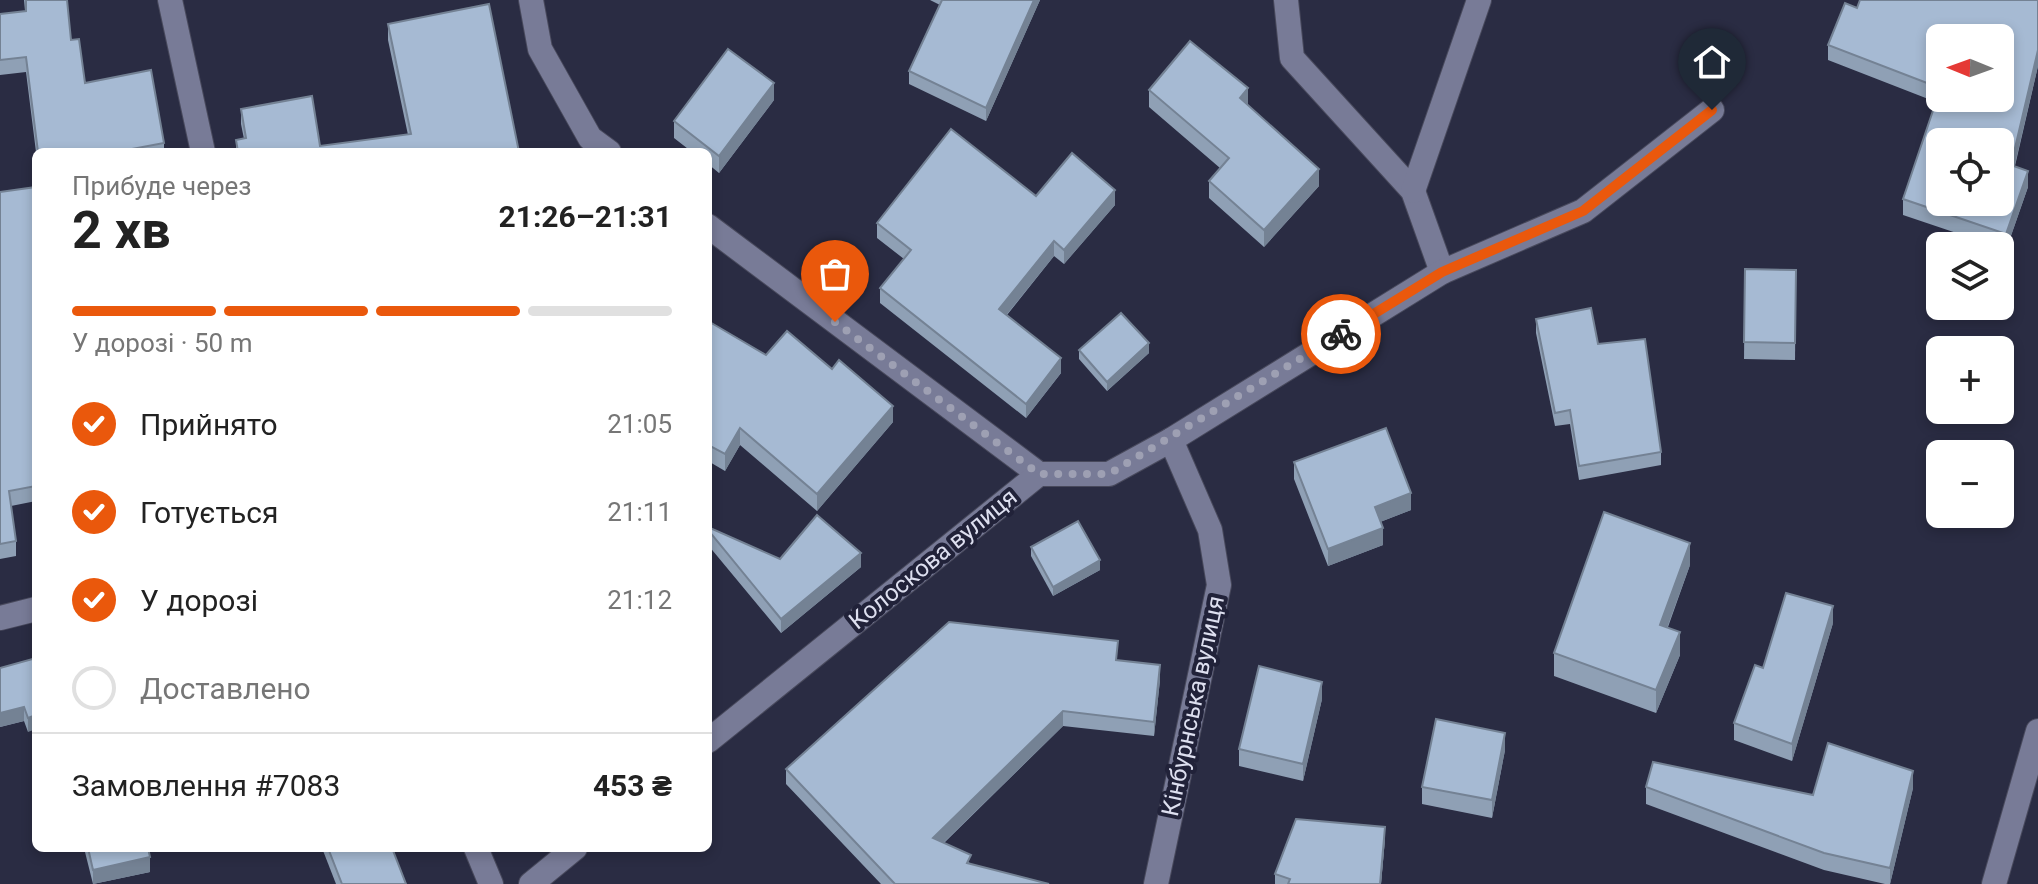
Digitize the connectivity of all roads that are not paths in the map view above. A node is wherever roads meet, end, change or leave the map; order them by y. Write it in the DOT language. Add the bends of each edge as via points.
graph roads {
  1 [pos="170,0"];
  2 [pos="531,0"];
  3 [pos="1286,0"];
  4 [pos="1479,0"];
  5 [pos="1712,110"];
  6 [pos="202,148"];
  7 [pos="604,148"];
  8 [pos="1413,191"];
  9 [pos="712,229"];
  10 [pos="1442,272"];
  11 [pos="1171,440"];
  12 [pos="1039,474"];
  13 [pos="32,610"];
  14 [pos="0,618"];
  15 [pos="2038,731"];
  16 [pos="712,738"];
  17 [pos="478,852"];
  18 [pos="570,852"];
  19 [pos="491,884"];
  20 [pos="531,884"];
  21 [pos="1156,884"];
  22 [pos="1994,884"];
  1 -- 6 [label="street"];
  2 -- 7 [label="street" via="540,49 590,138"];
  3 -- 8 [label="street" via="1292,58"];
  4 -- 8 [label="street"];
  5 -- 10 [label="street, Колоскова вулиця" via="1583,211"];
  8 -- 10 [label="street"];
  9 -- 12 [label="street"];
  10 -- 11 [label="street, Колоскова вулиця"];
  11 -- 12 [label="street, Колоскова вулиця" via="1109,474"];
  11 -- 21 [label="street, Кінбурнська вулиця" via="1210,530 1219,585"];
  12 -- 16 [label="street, Колоскова вулиця"];
  13 -- 14 [label="street"];
  15 -- 22 [label="street"];
  17 -- 19 [label="street"];
  18 -- 20 [label="street"];
}
